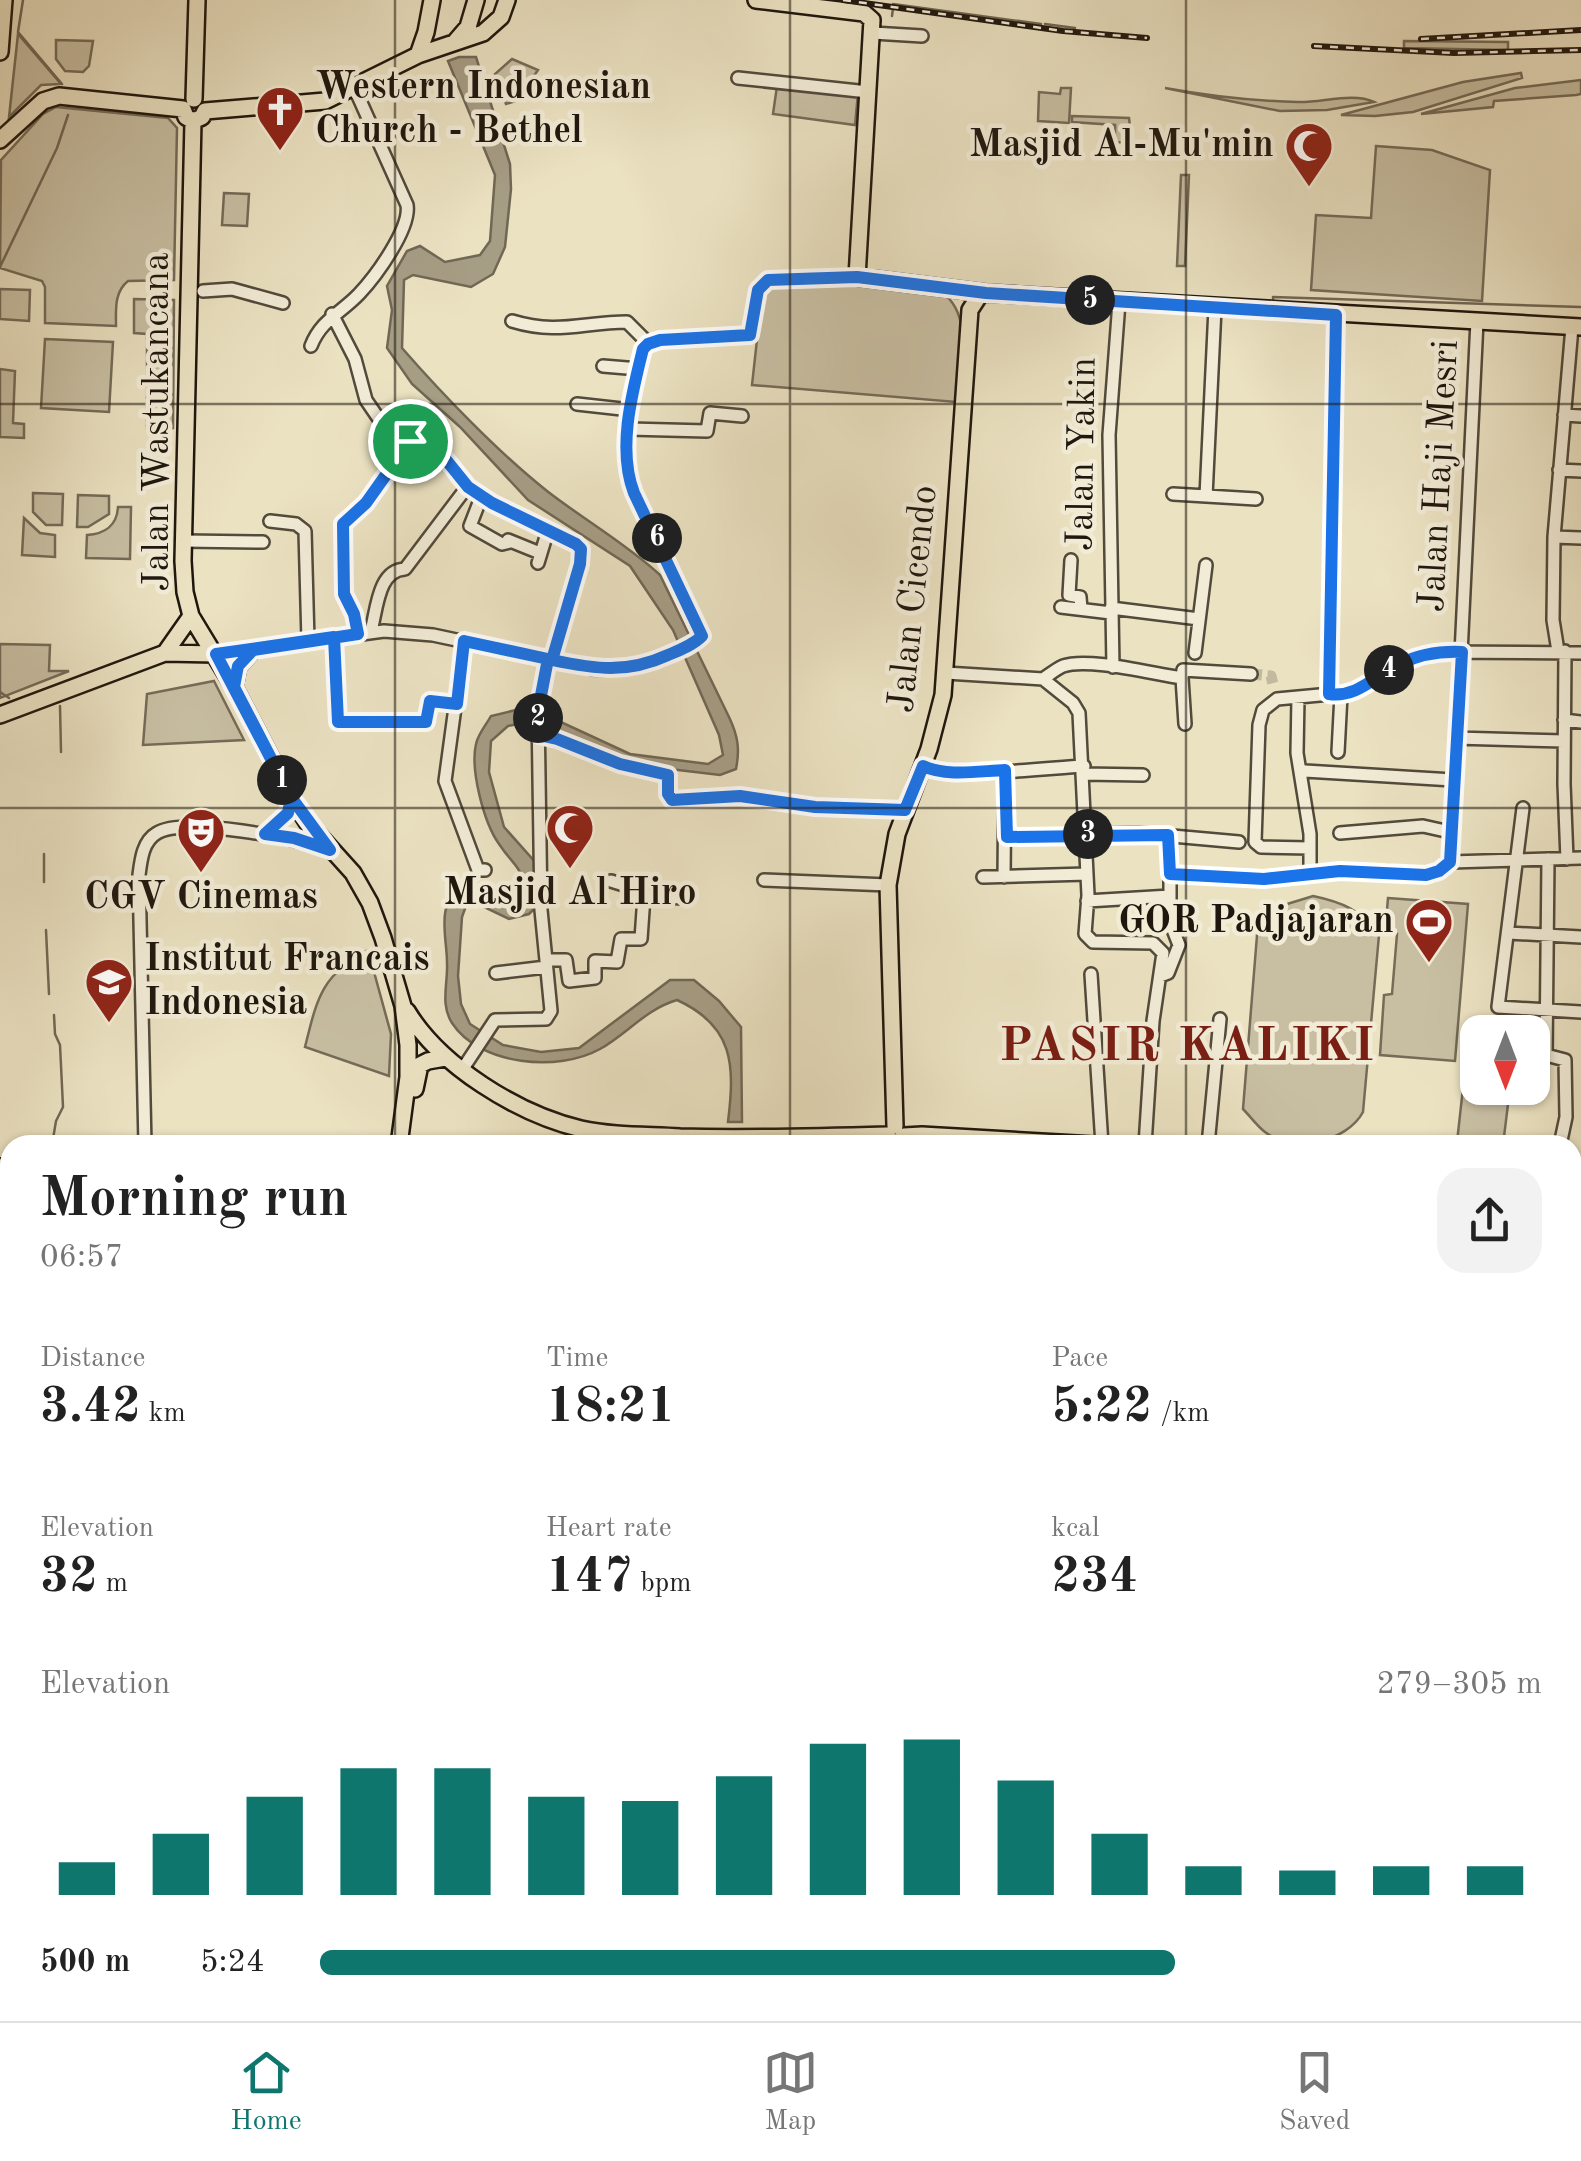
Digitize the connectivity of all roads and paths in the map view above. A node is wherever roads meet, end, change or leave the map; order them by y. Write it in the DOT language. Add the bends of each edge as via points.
graph roads {
  1 [pos="4,0"];
  2 [pos="197,0"];
  3 [pos="432,0"];
  4 [pos="507,0"];
  5 [pos="756,0"];
  6 [pos="475,4"];
  7 [pos="872,25"];
  8 [pos="922,36"];
  9 [pos="456,42"];
  10 [pos="0,52"];
  11 [pos="418,55"];
  12 [pos="738,78"];
  13 [pos="354,87"];
  14 [pos="864,92"];
  15 [pos="194,110"];
  16 [pos="0,140"];
  17 [pos="857,277"];
  18 [pos="941,285"];
  19 [pos="204,292"];
  20 [pos="981,292"];
  21 [pos="1119,302"];
  22 [pos="283,303"];
  23 [pos="1215,308"];
  24 [pos="970,310"];
  25 [pos="332,314"];
  26 [pos="1336,315"];
  27 [pos="512,321"];
  28 [pos="1477,321"];
  29 [pos="1577,327"];
  30 [pos="648,344"];
  31 [pos="311,346"];
  32 [pos="603,366"];
  33 [pos="639,369"];
  34 [pos="577,404"];
  35 [pos="631,410"];
  36 [pos="742,416"];
  37 [pos="1564,416"];
  38 [pos="1581,416"];
  39 [pos="629,429"];
  40 [pos="410,441"];
  41 [pos="1559,470"];
  42 [pos="1581,472"];
  43 [pos="468,487"];
  44 [pos="1174,494"];
  45 [pos="482,495"];
  46 [pos="1206,496"];
  47 [pos="1256,499"];
  48 [pos="270,521"];
  49 [pos="548,530"];
  50 [pos="1554,537"];
  51 [pos="1581,538"];
  52 [pos="184,541"];
  53 [pos="263,542"];
  54 [pos="1071,560"];
  55 [pos="1206,565"];
  56 [pos="1061,607"];
  57 [pos="1081,609"];
  58 [pos="1111,611"];
  59 [pos="191,616"];
  60 [pos="1200,619"];
  61 [pos="371,631"];
  62 [pos="358,634"];
  63 [pos="334,637"];
  64 [pos="308,641"];
  65 [pos="464,641"];
  66 [pos="253,650"];
  67 [pos="1562,651"];
  68 [pos="1462,652"];
  69 [pos="1195,653"];
  70 [pos="1581,653"];
  71 [pos="165,654"];
  72 [pos="216,654"];
  73 [pos="550,660"];
  74 [pos="1113,667"];
  75 [pos="946,673"];
  76 [pos="1251,674"];
  77 [pos="1182,678"];
  78 [pos="1042,679"];
  79 [pos="234,687"];
  80 [pos="1335,695"];
  81 [pos="1298,697"];
  82 [pos="457,704"];
  83 [pos="0,714"];
  84 [pos="1564,720"];
  85 [pos="1581,722"];
  86 [pos="1185,724"];
  87 [pos="539,734"];
  88 [pos="1456,738"];
  89 [pos="1564,742"];
  90 [pos="1338,752"];
  91 [pos="923,766"];
  92 [pos="1005,770"];
  93 [pos="1084,770"];
  94 [pos="1306,772"];
  95 [pos="1144,776"];
  96 [pos="1453,780"];
  97 [pos="291,797"];
  98 [pos="1523,808"];
  99 [pos="905,810"];
  100 [pos="1450,832"];
  101 [pos="1340,833"];
  102 [pos="265,834"];
  103 [pos="1086,834"];
  104 [pos="1168,835"];
  105 [pos="1007,837"];
  106 [pos="1239,842"];
  107 [pos="1310,848"];
  108 [pos="330,850"];
  109 [pos="1574,858"];
  110 [pos="1548,860"];
  111 [pos="1516,861"];
  112 [pos="1450,862"];
  113 [pos="485,870"];
  114 [pos="1087,874"];
  115 [pos="1170,874"];
  116 [pos="1310,874"];
  117 [pos="1004,876"];
  118 [pos="983,877"];
  119 [pos="764,880"];
  120 [pos="611,881"];
  121 [pos="888,885"];
  122 [pos="644,896"];
  123 [pos="1170,896"];
  124 [pos="684,898"];
  125 [pos="1087,901"];
  126 [pos="1510,926"];
  127 [pos="1550,936"];
  128 [pos="1581,937"];
  129 [pos="546,964"];
  130 [pos="496,973"];
  131 [pos="1091,974"];
  132 [pos="1160,976"];
  133 [pos="403,1006"];
  134 [pos="1549,1012"];
  135 [pos="1581,1012"];
  136 [pos="1220,1019"];
  137 [pos="445,1058"];
  138 [pos="462,1070"];
  139 [pos="145,1135"];
  140 [pos="400,1135"];
  141 [pos="409,1135"];
  142 [pos="586,1135"];
  143 [pos="896,1135"];
  144 [pos="1101,1135"];
  145 [pos="1146,1135"];
  146 [pos="1209,1135"];
  147 [pos="1562,1135"];
  1 -- 10 [label="main road"];
  2 -- 15 [label="main road, Jalan Wastukancana"];
  3 -- 11 [label="main road"];
  4 -- 6 [label="main road" via="489,18"];
  4 -- 9 [label="main road" via="492,27"];
  5 -- 7 [label="main road" via="864,13"];
  6 -- 9 [label="main road"];
  7 -- 8 [label="street"];
  7 -- 14 [label="main road"];
  9 -- 11 [label="main road"];
  11 -- 13 [label="main road"];
  12 -- 14 [label="street"];
  13 -- 15 [label="main road" via="310,104"];
  13 -- 25 [label="street" via="409,216 362,290"];
  14 -- 17 [label="main road"];
  15 -- 16 [label="main road" via="60,96 43,100"];
  15 -- 52 [label="main road, Jalan Wastukancana"];
  17 -- 18 [label="main road"];
  17 -- 30 [label="street" via="768,280 758,290 750,335"];
  18 -- 20 [label="main road"];
  18 -- 24 [label="main road"];
  19 -- 22 [label="street" via="232,289"];
  20 -- 21 [label="main road"];
  20 -- 24 [label="main road, Jalan Cicendo"];
  21 -- 23 [label="main road"];
  21 -- 58 [label="street, Jalan Yakin" via="1109,435"];
  23 -- 26 [label="main road"];
  23 -- 46 [label="street"];
  24 -- 75 [label="main road, Jalan Cicendo"];
  25 -- 31 [label="street"];
  25 -- 40 [label="street" via="373,414"];
  26 -- 28 [label="main road"];
  26 -- 80 [label="street"];
  27 -- 30 [label="street" via="562,330 627,322"];
  28 -- 29 [label="main road"];
  28 -- 68 [label="street, Jalan Haji Mesri"];
  29 -- 37 [label="street"];
  30 -- 33 [label="street"];
  32 -- 33 [label="street"];
  33 -- 35 [label="street"];
  34 -- 35 [label="street"];
  35 -- 39 [label="street"];
  36 -- 39 [label="street" via="710,414 707,431"];
  37 -- 38 [label="street"];
  37 -- 41 [label="street"];
  39 -- 73 [label="street" via="630,482 701,639 629,669"];
  40 -- 43 [label="street" via="436,452"];
  40 -- 62 [label="street" via="343,524 344,594"];
  41 -- 42 [label="street"];
  41 -- 50 [label="street"];
  43 -- 45 [label="street"];
  43 -- 61 [label="street" via="404,569 386,576"];
  44 -- 46 [label="street"];
  45 -- 49 [label="street"];
  45 -- 49 [label="street" via="470,524 502,544 509,541 539,558"];
  46 -- 47 [label="street"];
  48 -- 64 [label="street" via="306,532"];
  49 -- 73 [label="street" via="582,554"];
  50 -- 51 [label="street"];
  50 -- 67 [label="street" via="1552,610"];
  52 -- 53 [label="street"];
  52 -- 59 [label="main road, Jalan Wastukancana"];
  54 -- 57 [label="street" via="1069,595 1080,597"];
  55 -- 60 [label="street"];
  56 -- 57 [label="street"];
  57 -- 58 [label="street"];
  58 -- 60 [label="street"];
  58 -- 74 [label="street, Jalan Yakin"];
  59 -- 71 [label="main road"];
  59 -- 72 [label="main road, Jalan Wastukancana"];
  60 -- 69 [label="street"];
  61 -- 62 [label="street"];
  61 -- 65 [label="street"];
  62 -- 63 [label="street"];
  63 -- 64 [label="street"];
  63 -- 82 [label="street" via="338,722 426,722 430,701"];
  64 -- 66 [label="street"];
  65 -- 73 [label="street"];
  65 -- 82 [label="street"];
  66 -- 72 [label="street"];
  66 -- 79 [label="main road" via="238,666"];
  67 -- 68 [label="street"];
  67 -- 70 [label="street"];
  67 -- 84 [label="street"];
  68 -- 80 [label="street" via="1420,656 1358,690"];
  68 -- 88 [label="street, Jalan Haji Mesri"];
  71 -- 72 [label="main road"];
  71 -- 83 [label="main road"];
  72 -- 79 [label="main road, Jalan Wastukancana"];
  73 -- 87 [label="street"];
  74 -- 77 [label="street"];
  74 -- 78 [label="street" via="1062,666"];
  75 -- 78 [label="street"];
  75 -- 91 [label="main road, Jalan Cicendo"];
  76 -- 77 [label="street" via="1182,670"];
  77 -- 86 [label="street"];
  78 -- 93 [label="street" via="1079,713"];
  79 -- 97 [label="main road, Jalan Wastukancana"];
  80 -- 81 [label="street"];
  80 -- 90 [label="street"];
  81 -- 107 [label="street" via="1297,753"];
  81 -- 107 [label="street" via="1276,694 1263,710 1255,842"];
  82 -- 113 [label="street" via="445,781 478,870"];
  84 -- 85 [label="street"];
  84 -- 89 [label="street"];
  87 -- 99 [label="street" via="668,775 674,800 740,796"];
  87 -- 129 [label="street"];
  88 -- 89 [label="street"];
  88 -- 96 [label="street, Jalan Haji Mesri"];
  89 -- 109 [label="street"];
  91 -- 92 [label="street"];
  91 -- 99 [label="main road, Jalan Cicendo"];
  92 -- 93 [label="street"];
  92 -- 105 [label="street"];
  93 -- 95 [label="street"];
  93 -- 103 [label="street"];
  94 -- 96 [label="street"];
  96 -- 100 [label="street, Jalan Haji Mesri"];
  97 -- 102 [label="street" via="288,813"];
  97 -- 108 [label="main road, Jalan Wastukancana"];
  98 -- 111 [label="street"];
  99 -- 121 [label="main road, Jalan Cicendo"];
  100 -- 101 [label="street" via="1423,826"];
  100 -- 112 [label="street, Jalan Haji Mesri"];
  102 -- 108 [label="street"];
  102 -- 139 [label="street" via="164,829 144,848 139,890"];
  103 -- 104 [label="street"];
  103 -- 105 [label="street"];
  103 -- 114 [label="street"];
  104 -- 106 [label="street"];
  104 -- 115 [label="street"];
  105 -- 117 [label="street"];
  107 -- 116 [label="street"];
  108 -- 133 [label="main road, Jalan Wastukancana" via="370,903"];
  109 -- 110 [label="street"];
  110 -- 111 [label="street"];
  110 -- 127 [label="street"];
  111 -- 112 [label="street"];
  111 -- 126 [label="street"];
  112 -- 116 [label="street" via="1432,874"];
  114 -- 117 [label="street"];
  114 -- 125 [label="street"];
  115 -- 116 [label="street"];
  115 -- 123 [label="street"];
  117 -- 118 [label="street"];
  119 -- 121 [label="street"];
  120 -- 122 [label="street"];
  121 -- 143 [label="main road, Jalan Cicendo"];
  122 -- 124 [label="street"];
  122 -- 129 [label="street" via="641,939 621,939 617,962 595,962 595,978 569,981 566,960"];
  123 -- 125 [label="street"];
  123 -- 132 [label="street" via="1178,945 1168,974"];
  125 -- 132 [label="street" via="1087,939 1158,945"];
  126 -- 127 [label="street"];
  126 -- 134 [label="street" via="1498,1007"];
  127 -- 128 [label="street"];
  127 -- 134 [label="street"];
  129 -- 130 [label="street"];
  129 -- 138 [label="street" via="550,1017 498,1018"];
  131 -- 144 [label="street"];
  132 -- 145 [label="street"];
  133 -- 137 [label="main road"];
  133 -- 140 [label="main road, Jalan Wastukancana" via="408,1077"];
  134 -- 135 [label="street"];
  134 -- 147 [label="street" via="1546,1055 1565,1060"];
  136 -- 146 [label="street"];
  137 -- 138 [label="main road"];
  137 -- 141 [label="main road" via="420,1066"];
  138 -- 142 [label="main road"];
}
